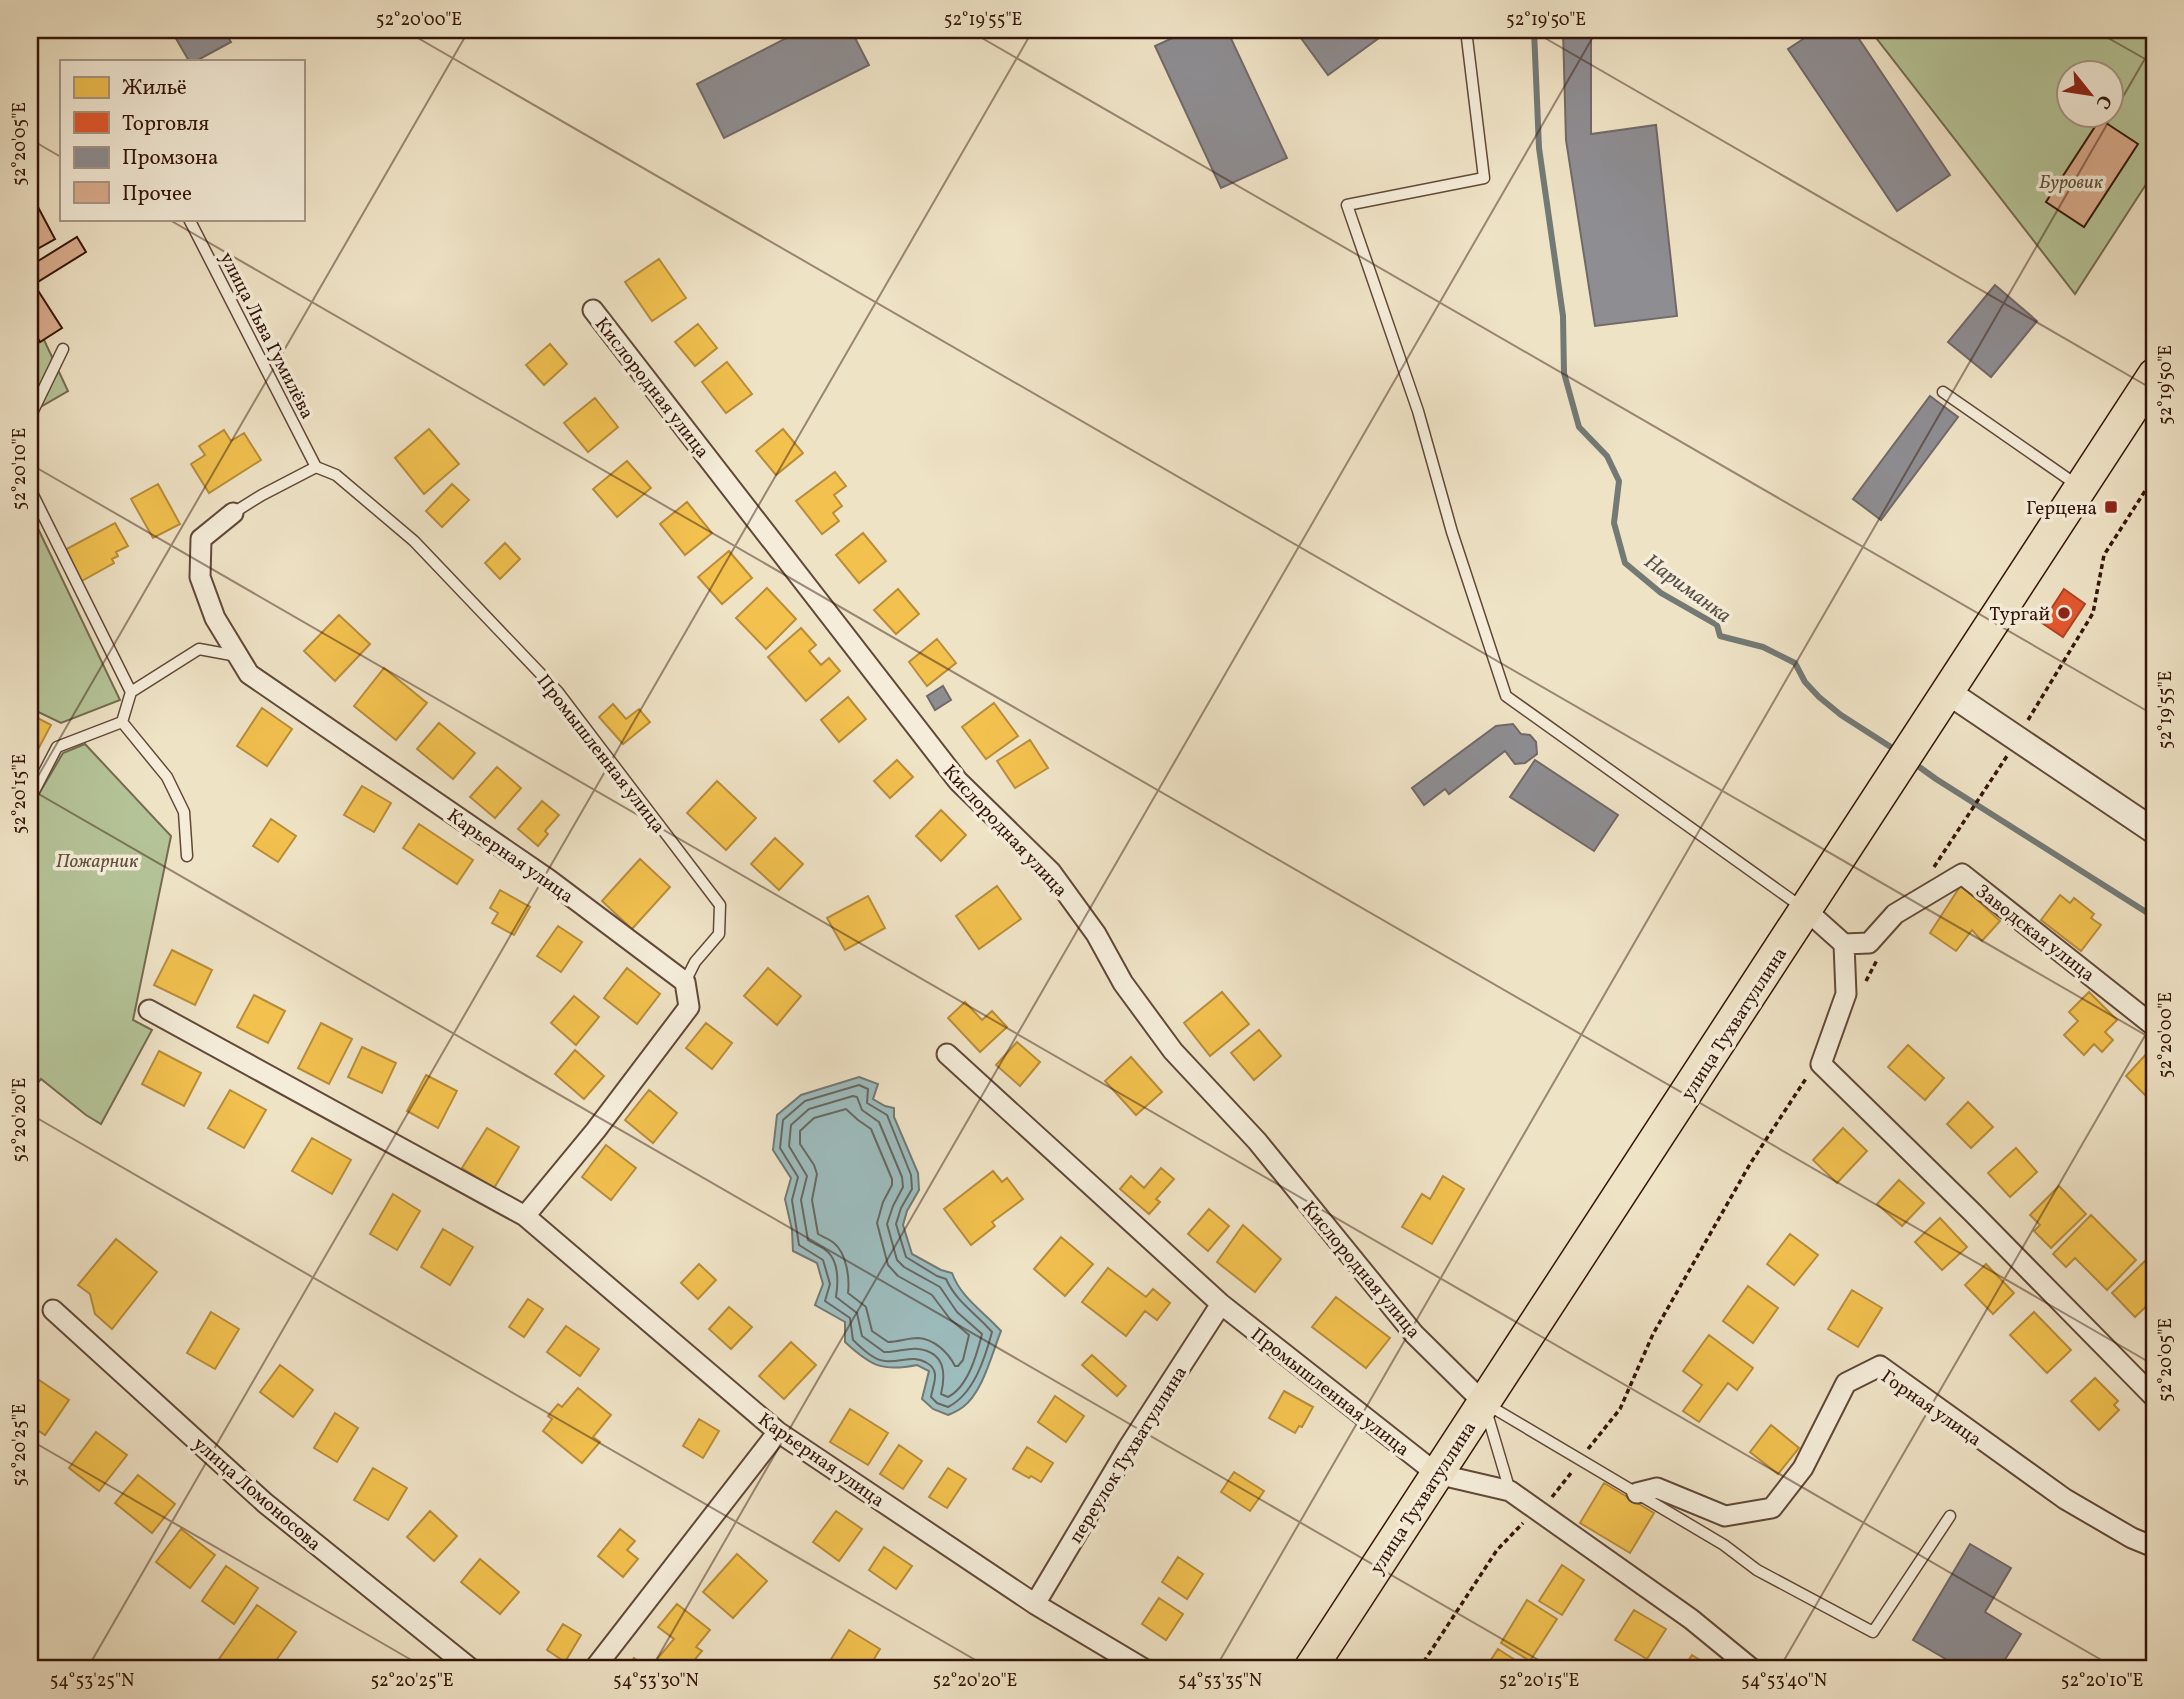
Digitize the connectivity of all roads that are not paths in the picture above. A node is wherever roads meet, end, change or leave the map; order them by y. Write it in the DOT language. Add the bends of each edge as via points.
graph roads {
  1 [pos="1466,30"];
  2 [pos="190,220"];
  3 [pos="593,310"];
  4 [pos="63,349"];
  5 [pos="2154,375"];
  6 [pos="1943,392"];
  7 [pos="30,417"];
  8 [pos="316,467"];
  9 [pos="2081,488"];
  10 [pos="30,489"];
  11 [pos="233,513"];
  12 [pos="238,657"];
  13 [pos="131,692"];
  14 [pos="1941,704"];
  15 [pos="122,722"];
  16 [pos="30,799"];
  17 [pos="2154,831"];
  18 [pos="187,856"];
  19 [pos="1806,910"];
  20 [pos="1844,944"];
  21 [pos="685,982"];
  22 [pos="149,1010"];
  23 [pos="2154,1026"];
  24 [pos="947,1054"];
  25 [pos="525,1216"];
  26 [pos="1221,1304"];
  27 [pos="53,1310"];
  28 [pos="2154,1397"];
  29 [pos="1484,1403"];
  30 [pos="778,1432"];
  31 [pos="1437,1474"];
  32 [pos="1510,1492"];
  33 [pos="1637,1493"];
  34 [pos="1950,1516"];
  35 [pos="2154,1548"];
  36 [pos="1035,1604"];
  37 [pos="471,1669"];
  38 [pos="594,1669"];
  39 [pos="1144,1669"];
  40 [pos="1310,1669"];
  41 [pos="1752,1669"];
  1 -- 19 [label="lane" via="1484,178 1348,205 1418,411 1506,696"];
  2 -- 8 [label="lane, улица Льва Гумилёва"];
  3 -- 29 [label="street, Кислородная улица" via="958,781 1051,872 1173,1051 1256,1141 1414,1334"];
  4 -- 7 [label="lane"];
  5 -- 9 [label="main road, улица Тухватуллина"];
  6 -- 9 [label="lane"];
  8 -- 11 [label="lane"];
  8 -- 21 [label="lane, Промышленная улица" via="335,475 414,541 558,692 720,905 719,934"];
  9 -- 14 [label="main road, улица Тухватуллина"];
  10 -- 13 [label="lane"];
  11 -- 12 [label="street, Карьерная улица" via="201,540 200,577 215,618"];
  12 -- 13 [label="lane" via="199,649"];
  12 -- 21 [label="street, Карьерная улица" via="249,674 548,879"];
  13 -- 15 [label="lane"];
  14 -- 17 [label="street" via="2018,740"];
  14 -- 19 [label="main road, улица Тухватуллина"];
  15 -- 16 [label="lane" via="57,747"];
  15 -- 18 [label="lane" via="167,777 184,812"];
  19 -- 20 [label="street"];
  19 -- 29 [label="main road, улица Тухватуллина"];
  20 -- 23 [label="street, Заводская улица" via="1869,943 1895,914 1962,874"];
  20 -- 28 [label="street" via="1846,994 1821,1064"];
  21 -- 25 [label="street" via="690,1007"];
  22 -- 25 [label="street, Карьерная улица"];
  24 -- 26 [label="street, Промышленная улица"];
  25 -- 30 [label="street, Карьерная улица"];
  26 -- 31 [label="street, Промышленная улица"];
  26 -- 36 [label="street, переулок Тухватуллина"];
  27 -- 37 [label="street, улица Ломоносова" via="265,1503"];
  29 -- 31 [label="main road, улица Тухватуллина"];
  29 -- 32 [label="lane"];
  29 -- 33 [label="lane"];
  30 -- 36 [label="street, Карьерная улица"];
  30 -- 38 [label="street"];
  31 -- 32 [label="street, Промышленная улица"];
  31 -- 40 [label="main road, улица Тухватуллина"];
  32 -- 41 [label="street, Промышленная улица" via="1690,1619"];
  33 -- 34 [label="lane" via="1758,1570 1873,1632"];
  33 -- 35 [label="street, Горная улица" via="1657,1488 1725,1516 1772,1508 1802,1468 1846,1384 1880,1366 2065,1499"];
  36 -- 39 [label="street, Карьерная улица"];
}
